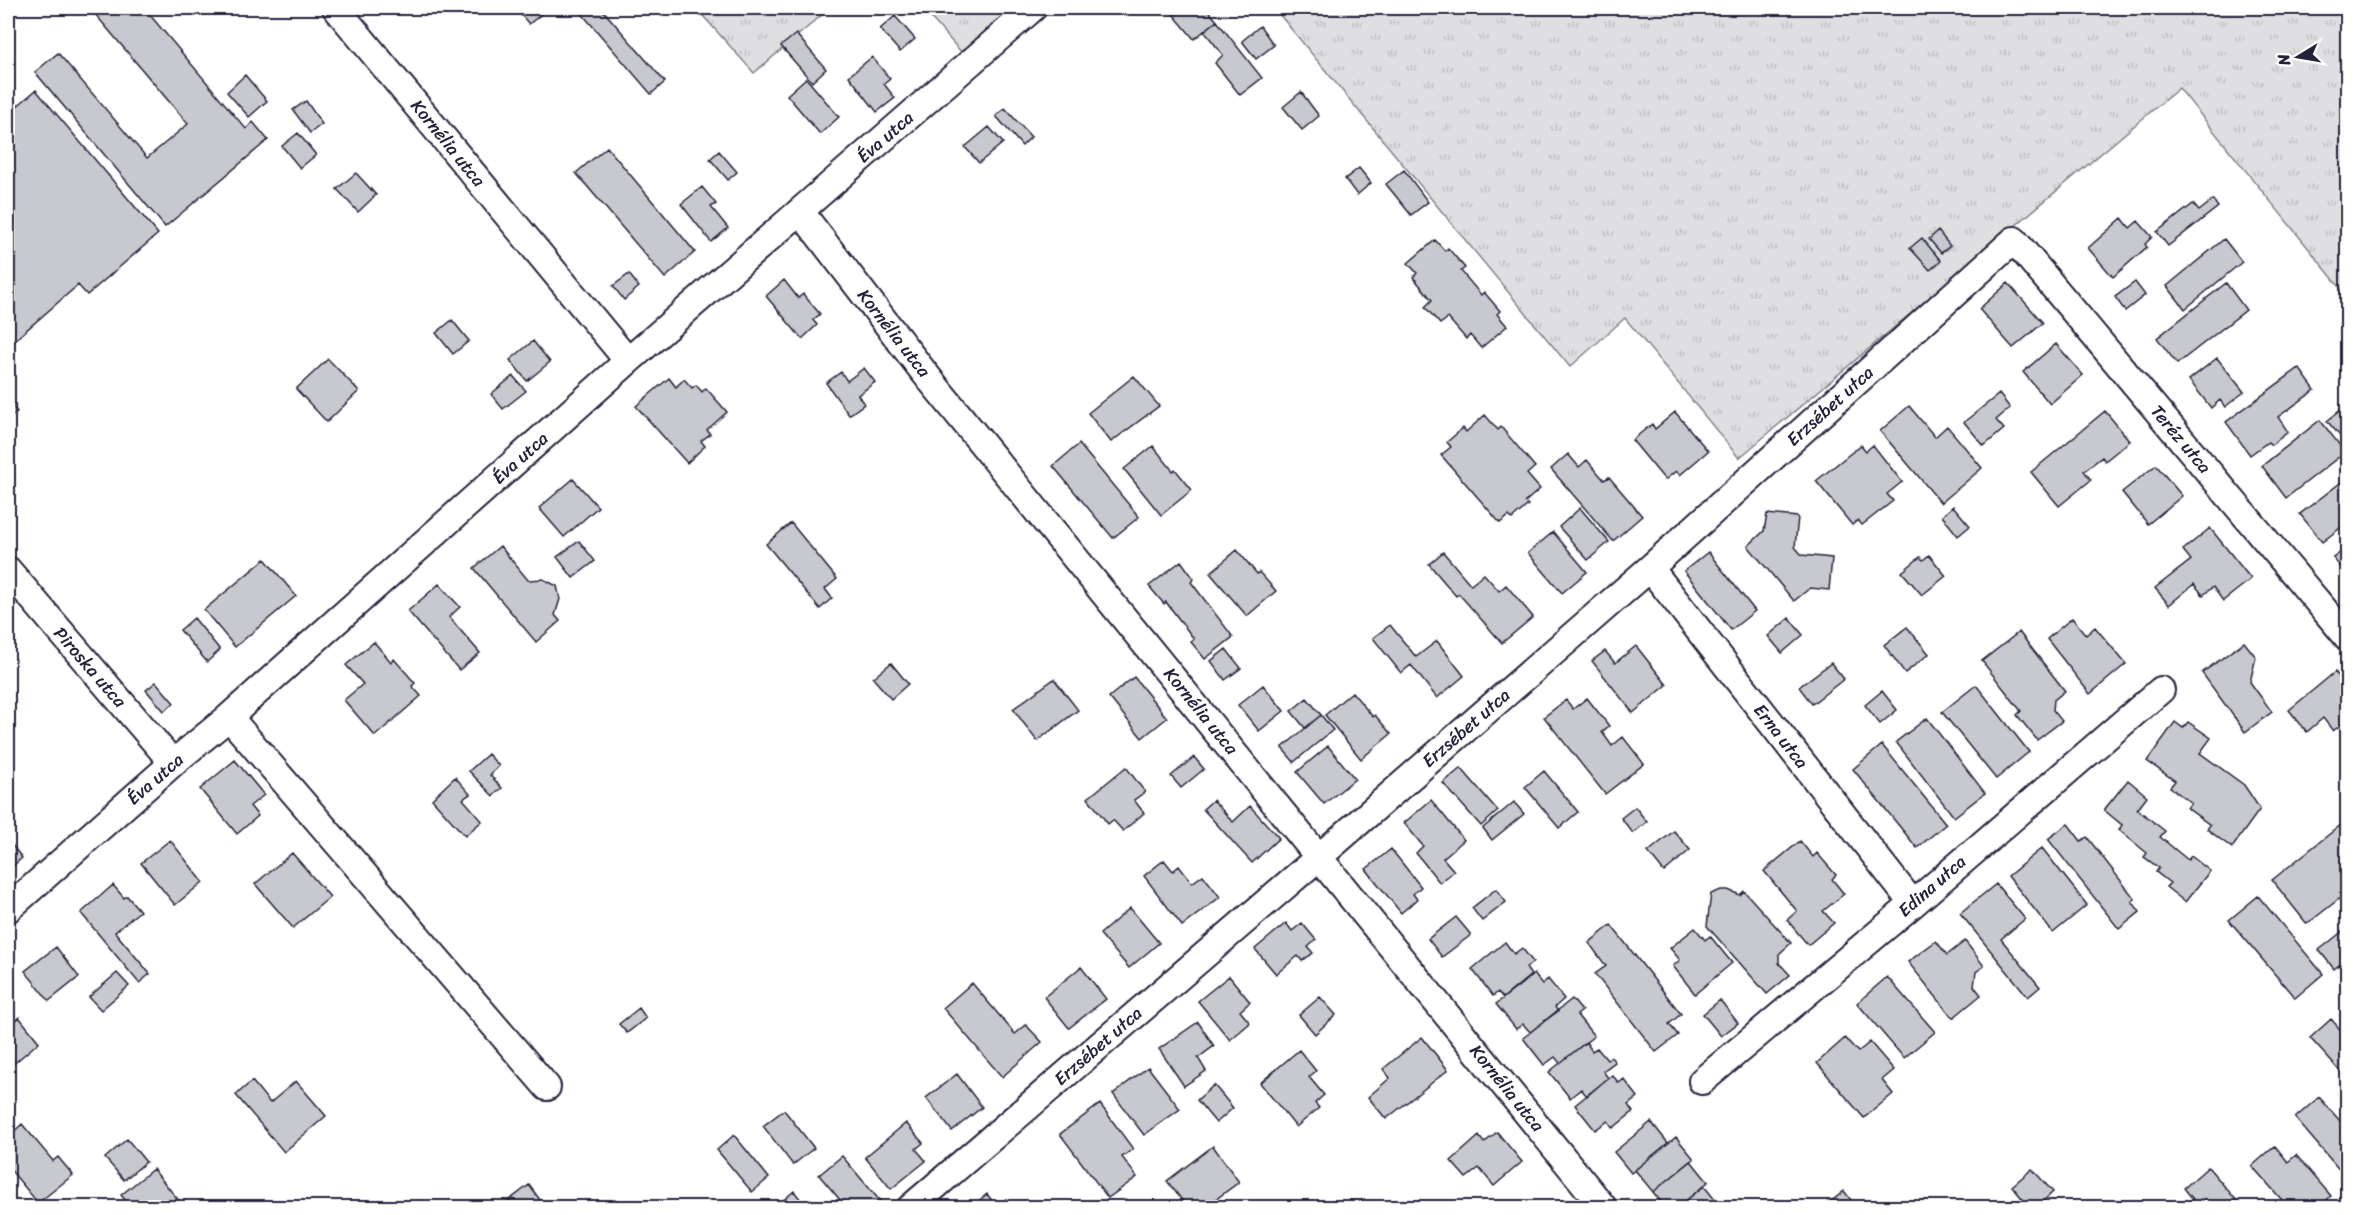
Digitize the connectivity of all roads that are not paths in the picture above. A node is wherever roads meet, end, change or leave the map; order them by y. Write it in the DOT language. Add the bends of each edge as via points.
graph roads {
  1 [pos="336,8"];
  2 [pos="1033,8"];
  3 [pos="800,211"];
  4 [pos="2014,240"];
  5 [pos="628,361"];
  6 [pos="1650,568"];
  7 [pos="8,570"];
  8 [pos="2348,638"];
  9 [pos="2161,690"];
  10 [pos="229,717"];
  11 [pos="173,763"];
  12 [pos="1319,857"];
  13 [pos="1912,904"];
  14 [pos="8,909"];
  15 [pos="1702,1081"];
  16 [pos="547,1087"];
  17 [pos="910,1208"];
  18 [pos="1604,1208"];
  1 -- 5 [label="street, Kornélia utca"];
  2 -- 3 [label="street, Éva utca"];
  3 -- 5 [label="street, Éva utca"];
  3 -- 12 [label="street, Kornélia utca" via="923,371"];
  4 -- 6 [label="street, Erzsébet utca"];
  4 -- 8 [label="street, Teréz utca"];
  5 -- 10 [label="street, Éva utca"];
  6 -- 12 [label="street, Erzsébet utca"];
  6 -- 13 [label="street, Erna utca"];
  7 -- 11 [label="street, Piroska utca"];
  9 -- 13 [label="street, Edina utca"];
  10 -- 11 [label="street, Éva utca"];
  10 -- 16 [label="street"];
  11 -- 14 [label="street, Éva utca"];
  12 -- 17 [label="street, Erzsébet utca"];
  12 -- 18 [label="street, Kornélia utca"];
  13 -- 15 [label="street, Edina utca"];
}
